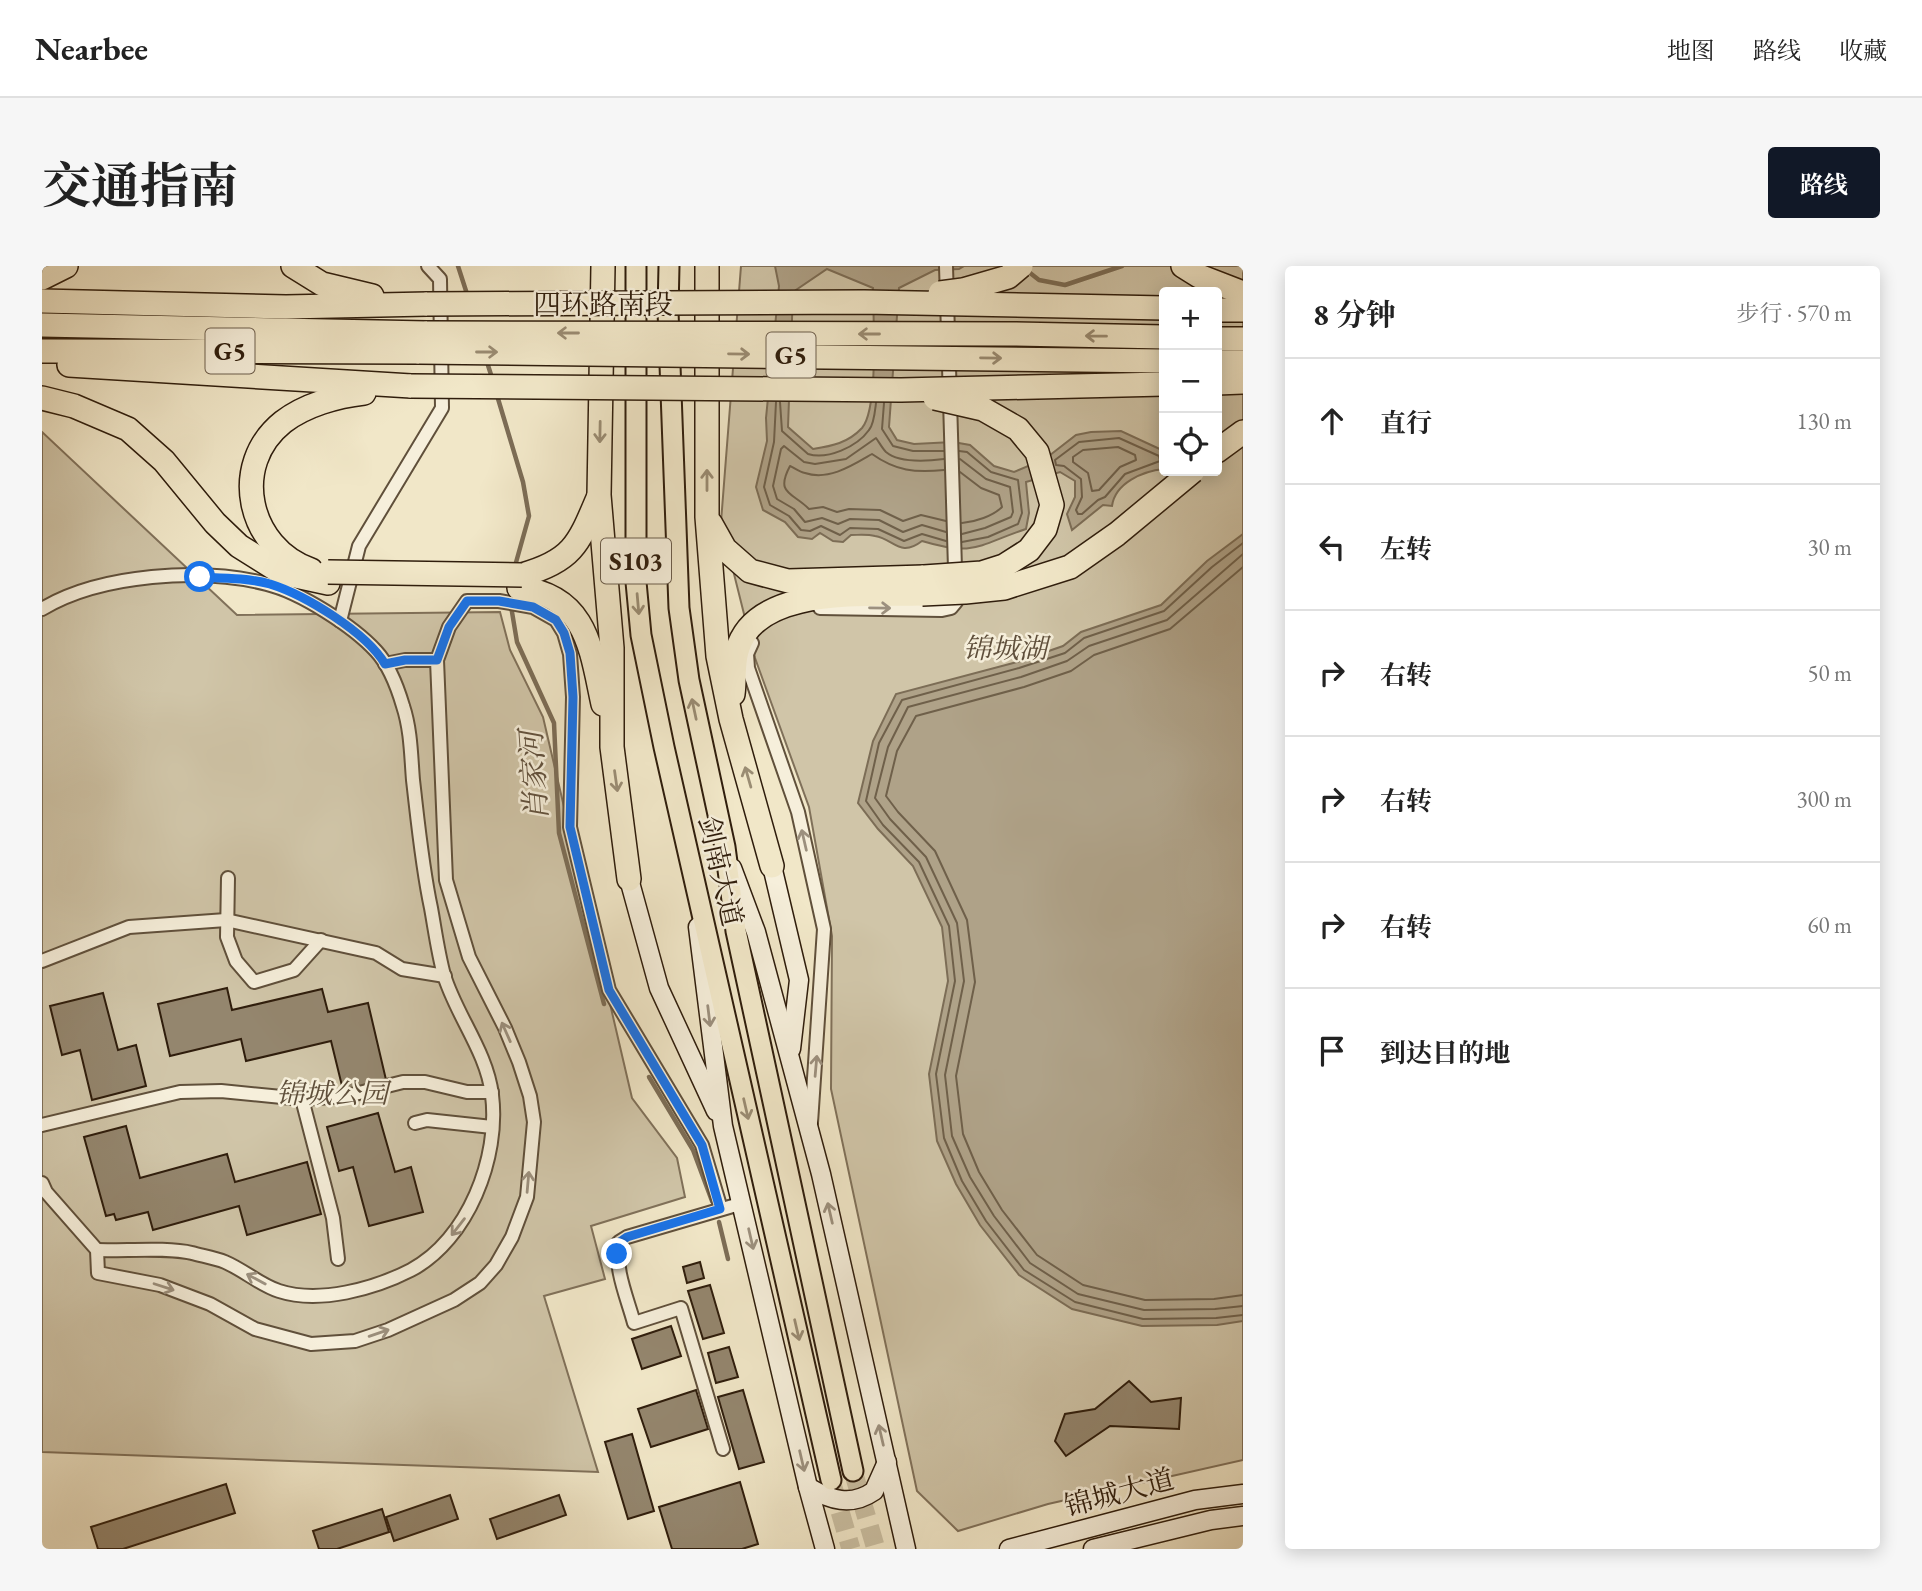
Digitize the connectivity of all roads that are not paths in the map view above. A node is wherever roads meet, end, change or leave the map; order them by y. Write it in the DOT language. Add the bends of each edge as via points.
graph roads {
  1 [pos="66,266"];
  2 [pos="293,266"];
  3 [pos="428,266"];
  4 [pos="603,266"];
  5 [pos="636,266"];
  6 [pos="669,266"];
  7 [pos="707,266"];
  8 [pos="1021,266"];
  9 [pos="1183,266"];
  10 [pos="947,272"];
  11 [pos="42,278"];
  12 [pos="1243,293"];
  13 [pos="42,300"];
  14 [pos="864,302"];
  15 [pos="427,304"];
  16 [pos="1159,308"];
  17 [pos="1222,310"];
  18 [pos="1243,310"];
  19 [pos="42,325"];
  20 [pos="1159,337"];
  21 [pos="1222,338"];
  22 [pos="1243,339"];
  23 [pos="423,342"];
  24 [pos="42,351"];
  25 [pos="1159,361"];
  26 [pos="42,362"];
  27 [pos="1222,362"];
  28 [pos="1243,362"];
  29 [pos="1243,382"];
  30 [pos="1222,383"];
  31 [pos="1159,384"];
  32 [pos="411,386"];
  33 [pos="901,390"];
  34 [pos="42,398"];
  35 [pos="1243,432"];
  36 [pos="1222,447"];
  37 [pos="1187,476"];
  38 [pos="599,495"];
  39 [pos="707,517"];
  40 [pos="328,578"];
  41 [pos="923,586"];
  42 [pos="515,592"];
  43 [pos="42,609"];
  44 [pos="340,621"];
  45 [pos="437,660"];
  46 [pos="385,664"];
  47 [pos="732,719"];
  48 [pos="611,747"];
  49 [pos="725,847"];
  50 [pos="688,851"];
  51 [pos="772,866"];
  52 [pos="228,878"];
  53 [pos="629,879"];
  54 [pos="226,919"];
  55 [pos="321,940"];
  56 [pos="42,961"];
  57 [pos="444,976"];
  58 [pos="790,1060"];
  59 [pos="492,1092"];
  60 [pos="302,1100"];
  61 [pos="415,1123"];
  62 [pos="42,1125"];
  63 [pos="723,1126"];
  64 [pos="492,1127"];
  65 [pos="810,1133"];
  66 [pos="42,1182"];
  67 [pos="743,1203"];
  68 [pos="720,1209"];
  69 [pos="97,1250"];
  70 [pos="338,1259"];
  71 [pos="723,1449"];
  72 [pos="887,1462"];
  73 [pos="853,1471"];
  74 [pos="831,1480"];
  75 [pos="808,1487"];
  76 [pos="1243,1494"];
  77 [pos="1243,1516"];
  78 [pos="825,1549"];
  79 [pos="906,1549"];
  80 [pos="1009,1549"];
  81 [pos="1093,1549"];
  1 -- 11 [label="highway"];
  2 -- 15 [label="highway" via="322,284 358,295"];
  3 -- 44 [label="street" via="440,279 442,408 359,546"];
  4 -- 38 [label="highway, one-way"];
  5 -- 50 [label="highway, 剑南大道 / S103, one-way" via="636,582 641,635"];
  49 -- 6 [label="highway, 剑南大道 / S103, one-way" via="688,680 679,608"];
  39 -- 7 [label="highway, one-way"];
  8 -- 14 [label="highway, bridge" via="1008,277 963,290"];
  9 -- 12 [label="highway"];
  65 -- 10 [label="street, one-way" via="824,929 798,812 756,694 747,654 756,633 783,613 826,607 942,610 956,602"];
  13 -- 15 [label="highway" via="286,307"];
  14 -- 15 [label="highway, bridge"];
  14 -- 16 [label="highway, bridge"];
  17 -- 18 [label="highway"];
  19 -- 23 [label="highway, 四环路南段 / G5"];
  20 -- 23 [label="highway, 四环路南段 / G5, one-way, bridge" via="1014,334"];
  21 -- 22 [label="highway"];
  23 -- 24 [label="highway, 四环路南段 / G5"];
  23 -- 25 [label="highway, 四环路南段 / G5, one-way, bridge"];
  26 -- 32 [label="highway"];
  27 -- 28 [label="highway"];
  29 -- 30 [label="highway"];
  31 -- 33 [label="highway, bridge"];
  32 -- 33 [label="highway, bridge"];
  32 -- 40 [label="highway" via="341,395 303,411 283,423 257,460 251,497 264,533 288,559"];
  33 -- 41 [label="highway, bridge" via="983,409 1018,429 1037,452 1052,505 1045,528 1030,550 1004,566"];
  34 -- 40 [label="highway" via="128,429 164,461 239,546 282,573"];
  35 -- 36 [label="highway"];
  37 -- 41 [label="highway, bridge" via="1070,567 1004,588 965,592"];
  38 -- 42 [label="highway" via="581,539 562,559"];
  38 -- 48 [label="highway" via="612,648"];
  39 -- 41 [label="highway" via="725,549 750,571 788,581"];
  39 -- 47 [label="highway" via="718,656"];
  40 -- 42 [label="highway, bridge"];
  41 -- 47 [label="highway" via="804,598 776,607 750,626 737,650"];
  42 -- 45 [label="street" via="467,601 449,627"];
  42 -- 48 [label="highway" via="533,590 559,601 584,628"];
  42 -- 68 [label="street" via="556,620 570,653 570,827 609,990 702,1145"];
  43 -- 44 [label="street" via="91,588 127,580 200,577 269,584"];
  44 -- 46 [label="street"];
  45 -- 46 [label="street"];
  69 -- 45 [label="street, one-way" via="98,1273 160,1285 210,1304 255,1329 311,1344 355,1341 417,1318 471,1289 496,1265 527,1197 534,1122 519,1062 469,957 446,880"];
  46 -- 57 [label="street" via="404,707 410,736 426,882"];
  51 -- 47 [label="highway, one-way"];
  48 -- 53 [label="highway, one-way"];
  49 -- 58 [label="main road" via="756,932"];
  49 -- 73 [label="highway, 剑南大道" via="736,931"];
  50 -- 63 [label="main road, one-way"];
  50 -- 74 [label="highway, 剑南大道, one-way"];
  51 -- 58 [label="main road" via="799,980"];
  52 -- 54 [label="street"];
  53 -- 63 [label="main road" via="659,988"];
  54 -- 55 [label="street"];
  54 -- 55 [label="street" via="236,961 254,982 294,970"];
  54 -- 56 [label="street" via="129,927"];
  55 -- 57 [label="street" via="376,953 402,969"];
  57 -- 59 [label="street"];
  58 -- 65 [label="main road"];
  59 -- 60 [label="street" via="403,1082 347,1096"];
  59 -- 64 [label="street"];
  60 -- 62 [label="street" via="221,1091 180,1092"];
  60 -- 70 [label="street" via="333,1218"];
  61 -- 64 [label="street" via="427,1120"];
  63 -- 67 [label="main road"];
  64 -- 69 [label="street, one-way" via="489,1158 466,1217 446,1242 412,1269 380,1282 310,1297 278,1291 225,1262 187,1252"];
  72 -- 65 [label="main road, one-way"];
  66 -- 69 [label="street"];
  67 -- 68 [label="street"];
  67 -- 75 [label="main road, one-way"];
  68 -- 71 [label="street" via="627,1237 617,1254 634,1323 681,1308"];
  72 -- 75 [label="main road" via="874,1491 852,1501 825,1497"];
  72 -- 79 [label="main road"];
  75 -- 78 [label="main road"];
  76 -- 80 [label="main road, 锦城大道" via="1195,1500"];
  77 -- 81 [label="main road, 锦城大道"];
}
